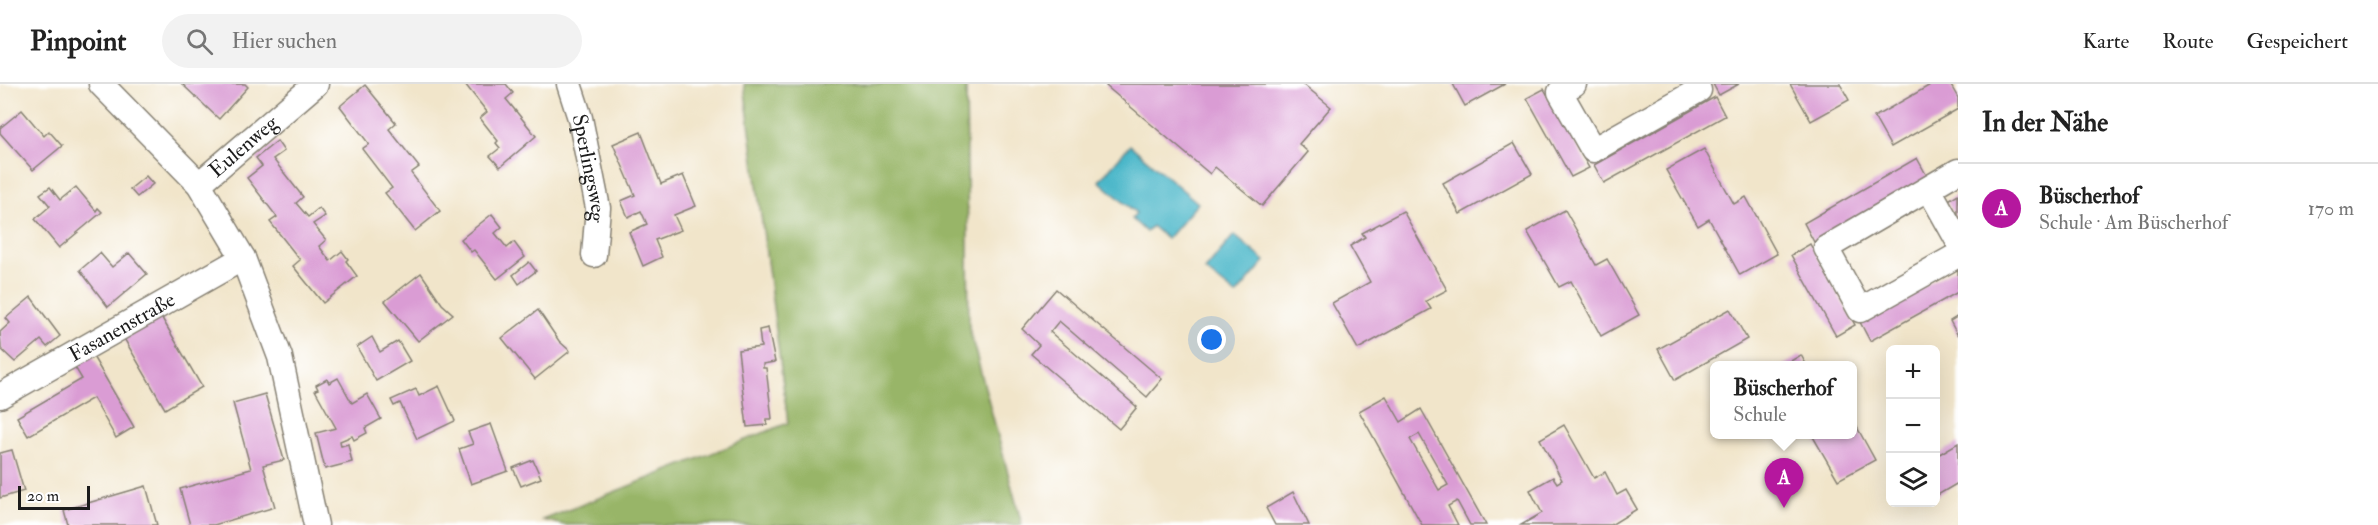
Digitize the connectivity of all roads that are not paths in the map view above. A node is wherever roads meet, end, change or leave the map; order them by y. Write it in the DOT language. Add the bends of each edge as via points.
graph roads {
  1 [pos="101,84"];
  2 [pos="316,84"];
  3 [pos="569,84"];
  4 [pos="1574,84"];
  5 [pos="1696,84"];
  6 [pos="1958,171"];
  7 [pos="199,184"];
  8 [pos="1929,189"];
  9 [pos="1958,240"];
  10 [pos="594,255"];
  11 [pos="1958,255"];
  12 [pos="243,258"];
  13 [pos="0,396"];
  14 [pos="316,525"];
  1 -- 7 [label="street"];
  2 -- 7 [label="street, Eulenweg"];
  3 -- 10 [label="street, Sperlingsweg" via="598,208"];
  4 -- 5 [label="street" via="1560,92 1593,150 1699,90"];
  6 -- 8 [label="street"];
  7 -- 12 [label="street"];
  8 -- 9 [label="street"];
  8 -- 11 [label="street" via="1826,248 1860,310"];
  12 -- 13 [label="street, Fasanenstraße"];
  12 -- 14 [label="street" via="280,357"];
}
